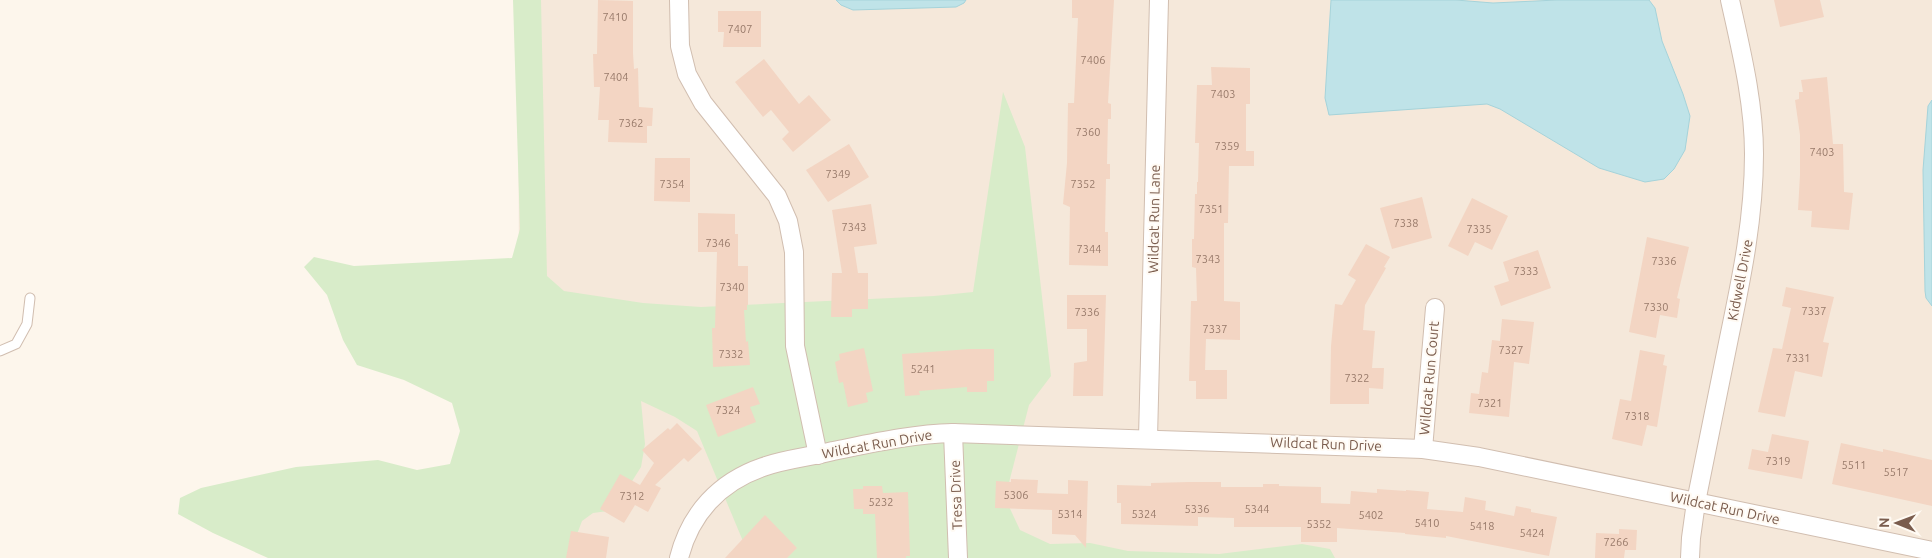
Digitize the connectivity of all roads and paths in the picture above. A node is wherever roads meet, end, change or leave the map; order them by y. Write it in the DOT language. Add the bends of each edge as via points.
graph roads {
  1 [pos="679,0"];
  2 [pos="1159,0"];
  3 [pos="1730,0"];
  4 [pos="30,298"];
  5 [pos="1436,308"];
  6 [pos="0,351"];
  7 [pos="953,433"];
  8 [pos="1148,438"];
  9 [pos="1423,449"];
  10 [pos="818,455"];
  11 [pos="1696,502"];
  12 [pos="1932,551"];
  13 [pos="680,558"];
  14 [pos="958,558"];
  15 [pos="1690,558"];
  1 -- 10 [label="street" via="680,46 687,74 704,103 777,196 788,221 794,252 795,346"];
  2 -- 8 [label="street, Wildcat Run Lane"];
  3 -- 11 [label="street, Kidwell Drive" via="1749,94 1754,152 1752,205 1744,266"];
  4 -- 6 [label="lane" via="28,324 16,344"];
  5 -- 9 [label="street, Wildcat Run Court"];
  7 -- 8 [label="street, Wildcat Run Drive"];
  7 -- 10 [label="street, Wildcat Run Drive" via="900,438"];
  7 -- 14 [label="street, Tresa Drive"];
  8 -- 9 [label="street, Wildcat Run Drive"];
  9 -- 11 [label="street, Wildcat Run Drive"];
  10 -- 13 [label="street, Wildcat Run Drive" via="764,466 732,481 701,510 684,540"];
  11 -- 12 [label="street, Wildcat Run Drive"];
  11 -- 15 [label="street, Kidwell Drive"];
}
